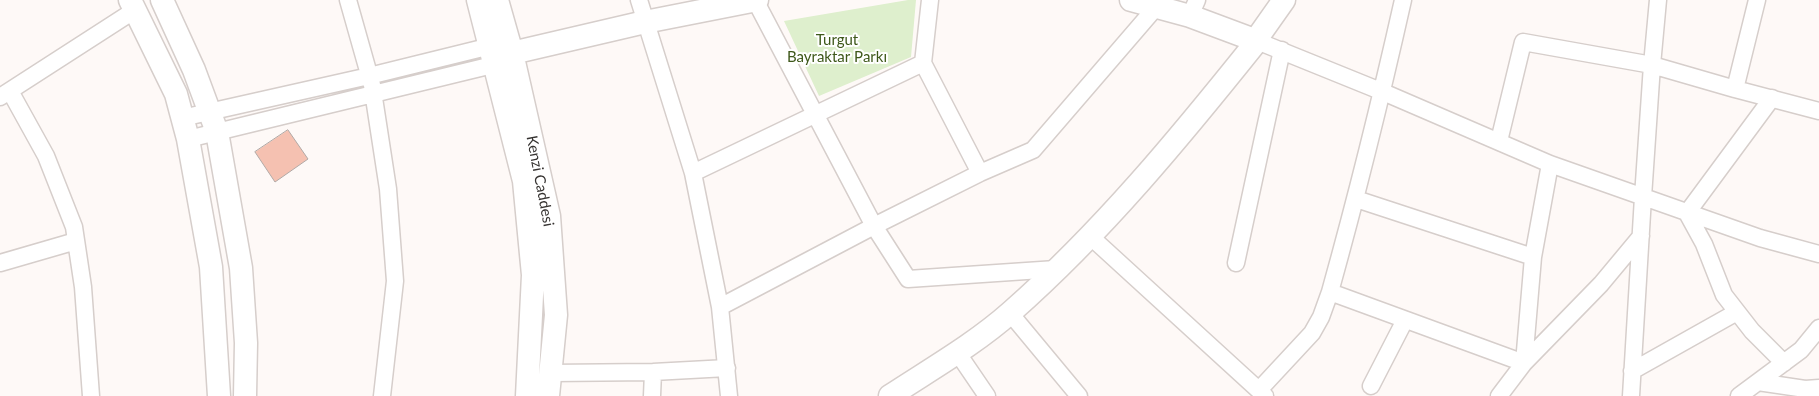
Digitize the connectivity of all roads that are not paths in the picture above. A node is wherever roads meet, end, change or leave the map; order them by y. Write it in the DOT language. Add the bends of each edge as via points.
graph roads {
  1 [pos="162,0"];
  2 [pos="348,0"];
  3 [pos="478,0"];
  4 [pos="497,0"];
  5 [pos="639,0"];
  6 [pos="756,0"];
  7 [pos="930,0"];
  8 [pos="1131,0"];
  9 [pos="1284,0"];
  10 [pos="1403,0"];
  11 [pos="1658,0"];
  12 [pos="1756,0"];
  13 [pos="133,5"];
  14 [pos="1157,6"];
  15 [pos="1193,8"];
  16 [pos="645,22"];
  17 [pos="1257,41"];
  18 [pos="1282,50"];
  19 [pos="504,53"];
  20 [pos="923,63"];
  21 [pos="1652,65"];
  22 [pos="369,76"];
  23 [pos="1735,89"];
  24 [pos="1383,92"];
  25 [pos="5,94"];
  26 [pos="374,94"];
  27 [pos="1772,98"];
  28 [pos="1819,111"];
  29 [pos="814,114"];
  30 [pos="182,118"];
  31 [pos="213,122"];
  32 [pos="188,139"];
  33 [pos="1499,141"];
  34 [pos="1550,164"];
  35 [pos="693,173"];
  36 [pos="980,173"];
  37 [pos="1642,197"];
  38 [pos="1356,199"];
  39 [pos="1687,212"];
  40 [pos="874,226"];
  41 [pos="1641,236"];
  42 [pos="1091,237"];
  43 [pos="76,241"];
  44 [pos="1819,254"];
  45 [pos="1533,256"];
  46 [pos="0,263"];
  47 [pos="1236,263"];
  48 [pos="1056,269"];
  49 [pos="1330,292"];
  50 [pos="720,307"];
  51 [pos="1737,312"];
  52 [pos="1010,313"];
  53 [pos="1405,320"];
  54 [pos="1819,328"];
  55 [pos="957,352"];
  56 [pos="1524,363"];
  57 [pos="1784,363"];
  58 [pos="727,368"];
  59 [pos="1632,371"];
  60 [pos="653,372"];
  61 [pos="550,373"];
  62 [pos="1758,382"];
  63 [pos="1371,386"];
  64 [pos="1819,388"];
  65 [pos="1262,393"];
  66 [pos="90,396"];
  67 [pos="219,396"];
  68 [pos="246,396"];
  69 [pos="382,396"];
  70 [pos="527,396"];
  71 [pos="548,396"];
  72 [pos="652,396"];
  73 [pos="729,396"];
  74 [pos="890,396"];
  75 [pos="987,396"];
  76 [pos="1079,396"];
  77 [pos="1499,396"];
  78 [pos="1631,396"];
  79 [pos="1739,396"];
  1 -- 31 [label="street" via="194,70"];
  2 -- 22 [label="street"];
  3 -- 19 [label="street, Kenzi Caddesi"];
  4 -- 19 [label="street, Kenzi Caddesi"];
  5 -- 16 [label="street"];
  6 -- 16 [label="street"];
  6 -- 29 [label="street"];
  7 -- 20 [label="street"];
  8 -- 14 [label="street"];
  9 -- 17 [label="street"];
  10 -- 24 [label="street"];
  11 -- 21 [label="street"];
  12 -- 23 [label="street"];
  13 -- 25 [label="street"];
  13 -- 30 [label="street" via="176,94"];
  14 -- 15 [label="street"];
  14 -- 36 [label="street" via="1033,150"];
  15 -- 17 [label="street"];
  16 -- 19 [label="street"];
  16 -- 35 [label="street"];
  17 -- 18 [label="street"];
  17 -- 42 [label="street"];
  18 -- 24 [label="street"];
  18 -- 47 [label="street"];
  19 -- 22 [label="street"];
  19 -- 26 [label="street"];
  19 -- 61 [label="street, Kenzi Caddesi" via="549,216 556,315"];
  19 -- 70 [label="street, Kenzi Caddesi" via="524,181 533,275"];
  20 -- 29 [label="street"];
  20 -- 36 [label="street"];
  21 -- 23 [label="street"];
  21 -- 33 [label="street" via="1523,42"];
  21 -- 37 [label="street"];
  22 -- 26 [label="street"];
  22 -- 31 [label="street"];
  23 -- 27 [label="street"];
  24 -- 33 [label="street"];
  24 -- 38 [label="street"];
  25 -- 43 [label="street" via="46,156 74,227"];
  26 -- 31 [label="street"];
  26 -- 69 [label="street" via="388,189 395,281"];
  27 -- 28 [label="street"];
  27 -- 39 [label="street"];
  29 -- 35 [label="street"];
  29 -- 40 [label="street"];
  30 -- 31 [label="street"];
  30 -- 32 [label="street"];
  31 -- 32 [label="street"];
  31 -- 68 [label="street" via="241,268"];
  32 -- 67 [label="street" via="212,267"];
  33 -- 34 [label="street"];
  34 -- 37 [label="street"];
  34 -- 45 [label="street"];
  35 -- 50 [label="street"];
  36 -- 40 [label="street"];
  37 -- 39 [label="street"];
  37 -- 41 [label="street"];
  38 -- 45 [label="street"];
  38 -- 49 [label="street"];
  39 -- 44 [label="street" via="1760,238"];
  39 -- 51 [label="street" via="1704,244 1724,296"];
  40 -- 48 [label="street" via="908,279"];
  40 -- 50 [label="street"];
  41 -- 56 [label="street" via="1601,284"];
  41 -- 59 [label="street"];
  42 -- 48 [label="street"];
  42 -- 65 [label="street"];
  43 -- 46 [label="street"];
  43 -- 66 [label="street" via="83,287"];
  45 -- 56 [label="street"];
  48 -- 52 [label="street"];
  49 -- 53 [label="street"];
  49 -- 65 [label="street" via="1312,333"];
  50 -- 58 [label="street"];
  51 -- 57 [label="street"];
  51 -- 59 [label="street"];
  52 -- 55 [label="street"];
  52 -- 76 [label="street"];
  53 -- 56 [label="street"];
  53 -- 63 [label="street"];
  54 -- 57 [label="street" via="1801,350"];
  55 -- 74 [label="street"];
  55 -- 75 [label="street"];
  56 -- 77 [label="street"];
  57 -- 62 [label="street"];
  58 -- 60 [label="street"];
  58 -- 73 [label="street"];
  59 -- 78 [label="street"];
  60 -- 61 [label="street"];
  60 -- 72 [label="street"];
  61 -- 71 [label="street, Kenzi Caddesi"];
  62 -- 64 [label="street"];
  62 -- 79 [label="street"];
}
